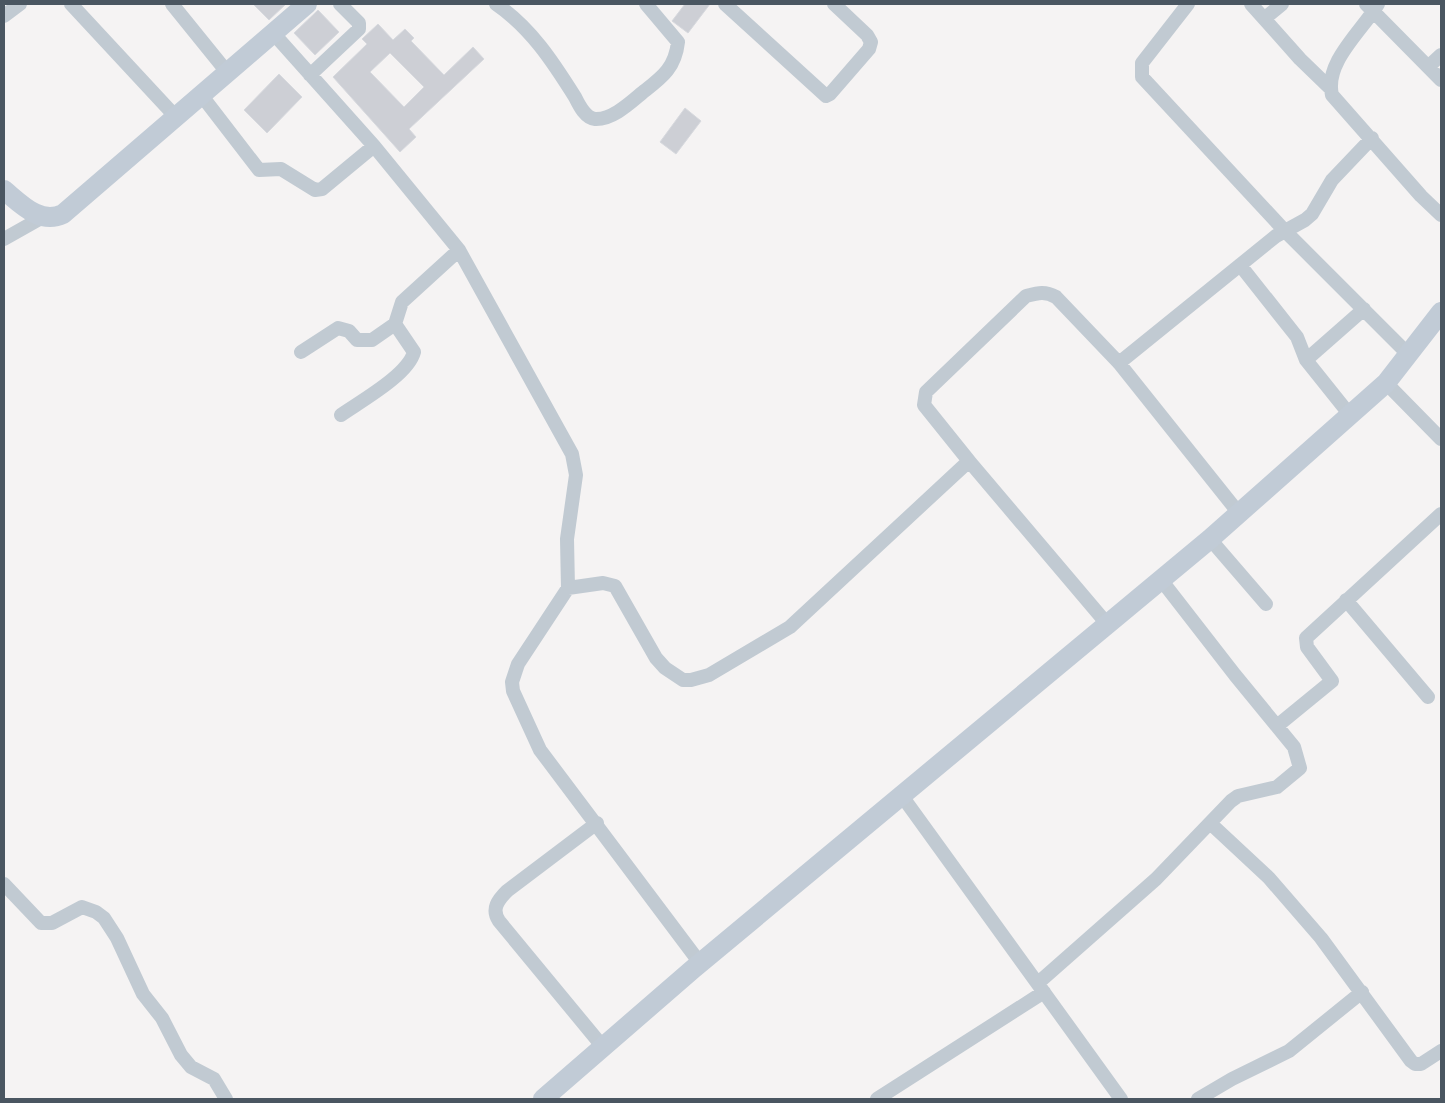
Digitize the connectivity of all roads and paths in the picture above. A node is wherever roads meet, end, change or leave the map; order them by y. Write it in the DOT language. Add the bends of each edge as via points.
graph roads {
  1 [pos="20,4"];
  2 [pos="71,4"];
  3 [pos="172,4"];
  4 [pos="307,4"];
  5 [pos="340,4"];
  6 [pos="496,4"];
  7 [pos="646,4"];
  8 [pos="724,4"];
  9 [pos="834,4"];
  10 [pos="1188,4"];
  11 [pos="1251,4"];
  12 [pos="1282,4"];
  13 [pos="1373,6"];
  14 [pos="4,16"];
  15 [pos="1264,18"];
  16 [pos="274,34"];
  17 [pos="1441,55"];
  18 [pos="1428,67"];
  19 [pos="227,72"];
  20 [pos="310,75"];
  21 [pos="1441,80"];
  22 [pos="1331,89"];
  23 [pos="202,96"];
  24 [pos="175,116"];
  25 [pos="1372,138"];
  26 [pos="374,146"];
  27 [pos="4,190"];
  28 [pos="1441,215"];
  29 [pos="43,217"];
  30 [pos="1285,231"];
  31 [pos="4,239"];
  32 [pos="459,250"];
  33 [pos="1240,264"];
  34 [pos="1364,309"];
  35 [pos="1441,312"];
  36 [pos="395,324"];
  37 [pos="301,352"];
  38 [pos="1408,354"];
  39 [pos="1306,360"];
  40 [pos="1120,363"];
  41 [pos="1386,383"];
  42 [pos="341,415"];
  43 [pos="1350,415"];
  44 [pos="1441,439"];
  45 [pos="969,461"];
  46 [pos="1238,512"];
  47 [pos="1441,514"];
  48 [pos="1210,539"];
  49 [pos="1162,581"];
  50 [pos="568,588"];
  51 [pos="1346,600"];
  52 [pos="1266,604"];
  53 [pos="1108,625"];
  54 [pos="1428,697"];
  55 [pos="1277,726"];
  56 [pos="902,796"];
  57 [pos="596,823"];
  58 [pos="1210,823"];
  59 [pos="4,884"];
  60 [pos="700,963"];
  61 [pos="1041,988"];
  62 [pos="1362,992"];
  63 [pos="603,1047"];
  64 [pos="1441,1051"];
  65 [pos="226,1099"];
  66 [pos="543,1099"];
  67 [pos="877,1099"];
  68 [pos="1121,1099"];
  69 [pos="1198,1099"];
  1 -- 14 [label="street"];
  2 -- 24 [label="street"];
  3 -- 19 [label="street"];
  4 -- 16 [label="street"];
  5 -- 20 [label="street" via="358,23 359,29"];
  6 -- 7 [label="street" via="519,21 548,54 581,108 594,119 626,106 666,74 673,60 678,42"];
  8 -- 9 [label="street" via="826,96 869,49 871,42"];
  10 -- 30 [label="street" via="1142,63 1142,77"];
  11 -- 15 [label="street"];
  12 -- 15 [label="street"];
  13 -- 18 [label="street"];
  13 -- 22 [label="street" via="1338,60"];
  15 -- 22 [label="street"];
  16 -- 19 [label="street"];
  16 -- 20 [label="street"];
  17 -- 18 [label="street"];
  18 -- 21 [label="street"];
  19 -- 23 [label="street"];
  20 -- 26 [label="street"];
  22 -- 25 [label="street" via="1332,96"];
  23 -- 24 [label="street"];
  23 -- 26 [label="street" via="260,170 281,169 316,190 322,189"];
  24 -- 29 [label="street" via="64,214"];
  25 -- 28 [label="street"];
  25 -- 30 [label="street" via="1332,180 1312,214"];
  26 -- 32 [label="street"];
  27 -- 29 [label="street"];
  29 -- 31 [label="street"];
  30 -- 33 [label="street"];
  30 -- 34 [label="street"];
  32 -- 36 [label="street" via="402,302"];
  32 -- 50 [label="street" via="572,454 576,475 567,539"];
  33 -- 39 [label="street" via="1297,337"];
  33 -- 40 [label="street"];
  34 -- 38 [label="street"];
  34 -- 39 [label="street"];
  35 -- 38 [label="street"];
  36 -- 37 [label="street" via="365,342 338,328"];
  36 -- 42 [label="street" via="414,352 412,358 402,370"];
  38 -- 41 [label="street"];
  39 -- 43 [label="street"];
  40 -- 45 [label="street" via="1056,297 1038,292 1026,296 924,397 924,404"];
  40 -- 46 [label="street"];
  41 -- 43 [label="street"];
  41 -- 44 [label="street"];
  43 -- 46 [label="street"];
  45 -- 50 [label="street" via="790,627 709,675 683,680 666,668 656,658 615,586 603,583"];
  45 -- 53 [label="street"];
  46 -- 48 [label="street"];
  47 -- 51 [label="street"];
  48 -- 49 [label="street"];
  48 -- 52 [label="street"];
  49 -- 53 [label="street"];
  49 -- 55 [label="street"];
  50 -- 57 [label="street" via="518,664 512,682 513,691 540,750"];
  51 -- 54 [label="street"];
  51 -- 55 [label="street" via="1305,640 1332,680"];
  53 -- 56 [label="street"];
  55 -- 58 [label="street" via="1294,747 1300,768 1277,787 1238,796"];
  56 -- 60 [label="street"];
  56 -- 61 [label="street"];
  57 -- 60 [label="street"];
  57 -- 63 [label="street" via="506,891 496,911 499,921"];
  58 -- 61 [label="street" via="1156,880"];
  58 -- 62 [label="street" via="1269,878"];
  59 -- 65 [label="street" via="41,923 52,923 82,907 104,918 143,994 162,1018 181,1055 191,1066 214,1079"];
  60 -- 63 [label="street"];
  61 -- 67 [label="street"];
  61 -- 68 [label="street"];
  62 -- 64 [label="street" via="1415,1064 1421,1064"];
  62 -- 69 [label="street" via="1289,1051"];
  63 -- 66 [label="street"];
}
